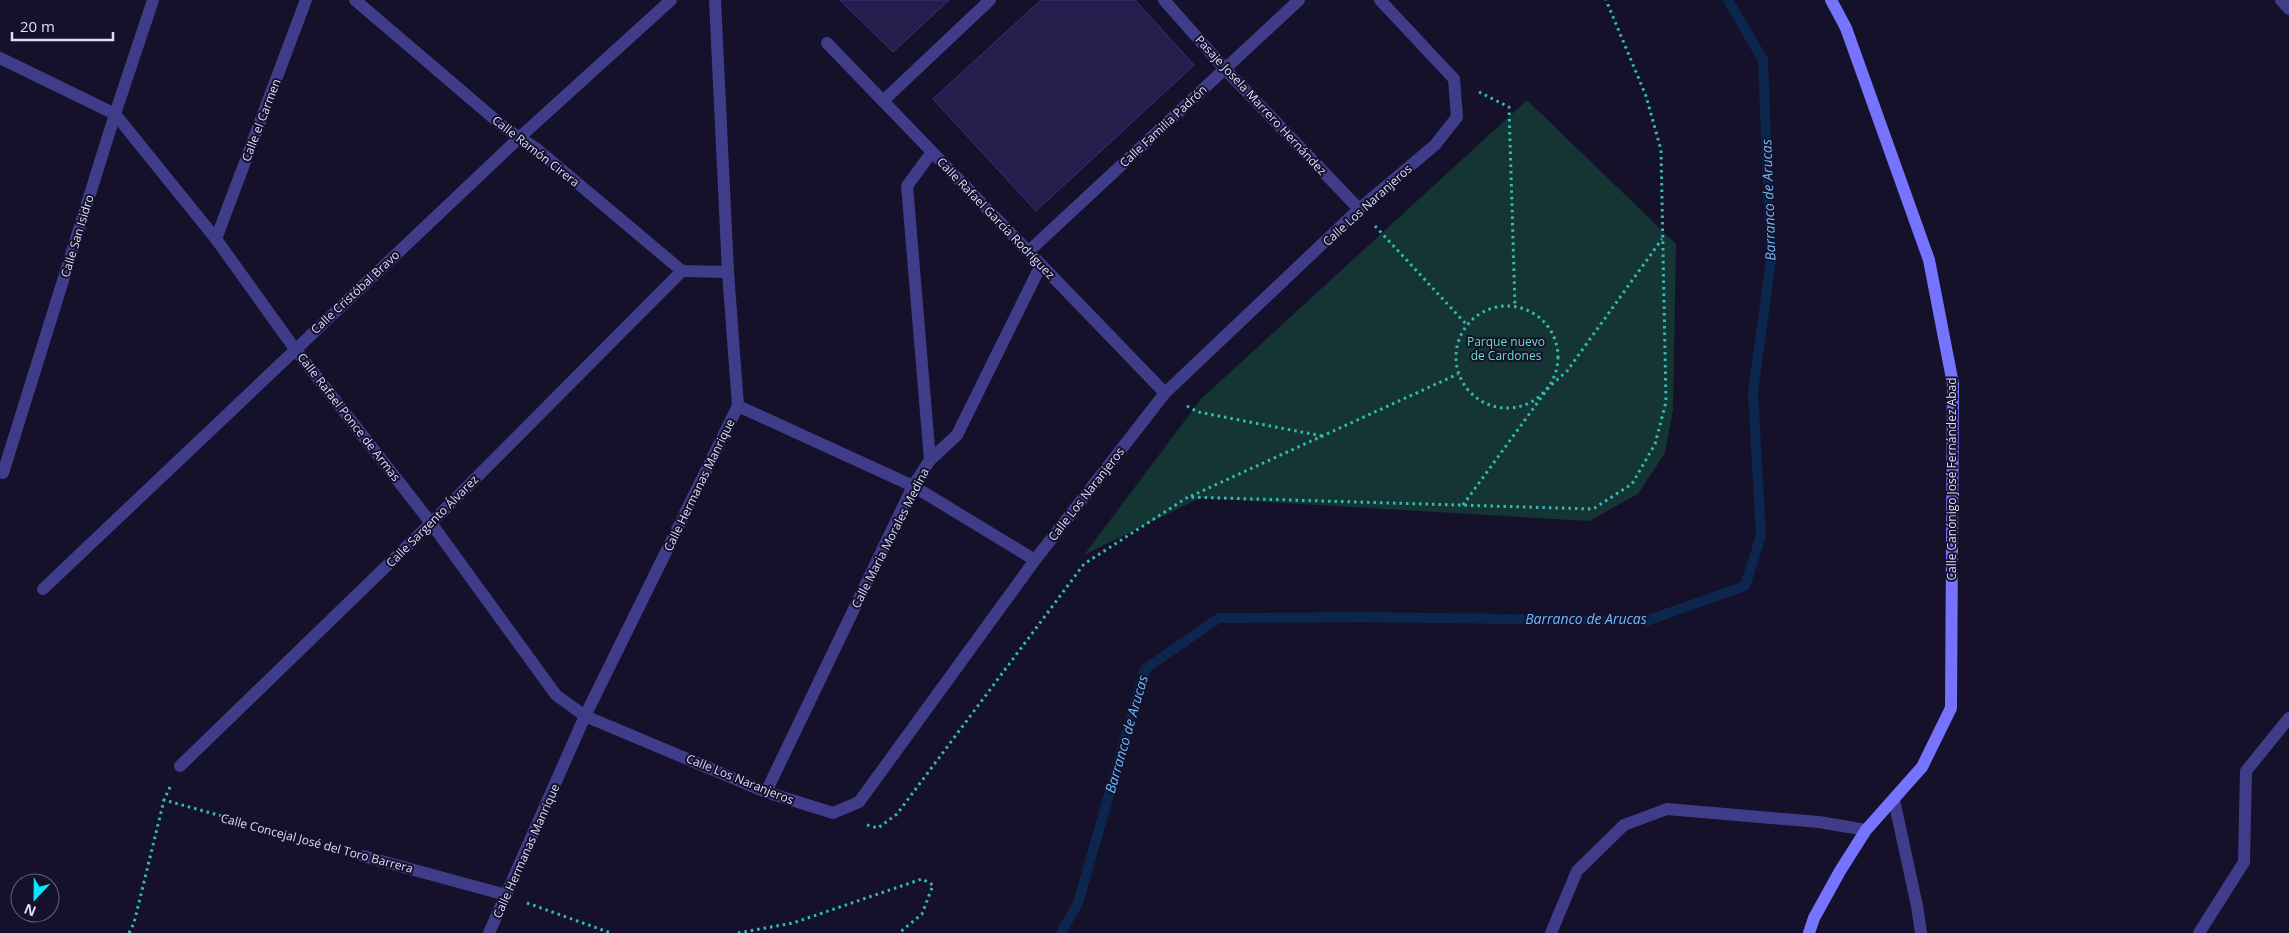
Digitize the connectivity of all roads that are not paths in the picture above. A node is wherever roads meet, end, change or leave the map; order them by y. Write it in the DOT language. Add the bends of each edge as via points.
graph roads {
  1 [pos="153,0"];
  2 [pos="306,0"];
  3 [pos="356,0"];
  4 [pos="671,0"];
  5 [pos="715,0"];
  6 [pos="990,0"];
  7 [pos="1164,0"];
  8 [pos="1299,0"];
  9 [pos="1380,0"];
  10 [pos="1831,0"];
  11 [pos="2281,0"];
  12 [pos="2289,9"];
  13 [pos="827,43"];
  14 [pos="0,58"];
  15 [pos="1225,69"];
  16 [pos="883,101"];
  17 [pos="115,114"];
  18 [pos="520,137"];
  19 [pos="932,152"];
  20 [pos="1359,210"];
  21 [pos="216,239"];
  22 [pos="1028,252"];
  23 [pos="1041,265"];
  24 [pos="682,272"];
  25 [pos="728,272"];
  26 [pos="295,349"];
  27 [pos="1165,393"];
  28 [pos="738,406"];
  29 [pos="930,460"];
  30 [pos="3,473"];
  31 [pos="913,486"];
  32 [pos="431,523"];
  33 [pos="1036,560"];
  34 [pos="43,589"];
  35 [pos="585,716"];
  36 [pos="2289,718"];
  37 [pos="180,766"];
  38 [pos="766,792"];
  39 [pos="1894,800"];
  40 [pos="1866,830"];
  41 [pos="363,856"];
  42 [pos="506,895"];
  43 [pos="490,933"];
  44 [pos="1551,933"];
  45 [pos="1809,933"];
  46 [pos="1921,933"];
  47 [pos="2199,933"];
  1 -- 17 [label="street, Calle San Isidro"];
  2 -- 21 [label="street, Calle el Carmen"];
  3 -- 18 [label="street, Calle Ramón Cirera" via="504,128"];
  4 -- 18 [label="street, Calle Cristóbal Bravo"];
  5 -- 25 [label="street, Calle Hermanas Manrique"];
  6 -- 16 [label="street"];
  7 -- 15 [label="street, Pasaje Josela Marrero Hernández"];
  8 -- 15 [label="street, Calle Familia Padrón"];
  9 -- 20 [label="street, Calle Los Naranjeros" via="1454,79 1457,117 1435,145"];
  10 -- 39 [label="street, Calle Canónigo José Fernández Abad" via="1846,28 1929,260 1953,384 1951,708 1922,767"];
  11 -- 12 [label="street"];
  13 -- 16 [label="street, Calle Rafael García Rodríguez"];
  14 -- 17 [label="street"];
  15 -- 20 [label="street, Pasaje Josela Marrero Hernández"];
  15 -- 22 [label="street, Calle Familia Padrón"];
  16 -- 19 [label="street, Calle Rafael García Rodríguez"];
  17 -- 21 [label="street, Calle Rafael Ponce de Armas"];
  17 -- 30 [label="street, Calle San Isidro"];
  18 -- 24 [label="street, Calle Ramón Cirera"];
  18 -- 26 [label="street, Calle Cristóbal Bravo"];
  19 -- 22 [label="street, Calle Rafael García Rodríguez"];
  19 -- 29 [label="street" via="906,186"];
  20 -- 27 [label="street, Calle Los Naranjeros"];
  21 -- 26 [label="street, Calle Rafael Ponce de Armas"];
  22 -- 23 [label="street, Calle Rafael García Rodríguez"];
  23 -- 27 [label="street, Calle Rafael García Rodríguez"];
  23 -- 29 [label="street, Calle Maria Morales Medina" via="956,435"];
  24 -- 25 [label="street"];
  24 -- 32 [label="street, Calle Sargento Álvarez"];
  25 -- 28 [label="street, Calle Hermanas Manrique"];
  26 -- 32 [label="street, Calle Rafael Ponce de Armas"];
  26 -- 34 [label="street, Calle Cristóbal Bravo"];
  27 -- 33 [label="street, Calle Los Naranjeros"];
  28 -- 31 [label="street"];
  28 -- 35 [label="street, Calle Hermanas Manrique"];
  29 -- 31 [label="street, Calle Maria Morales Medina"];
  31 -- 33 [label="street"];
  31 -- 38 [label="street, Calle Maria Morales Medina"];
  32 -- 35 [label="street, Calle Rafael Ponce de Armas" via="556,694"];
  32 -- 37 [label="street, Calle Sargento Álvarez"];
  33 -- 38 [label="street, Calle Los Naranjeros" via="860,802 833,813"];
  35 -- 38 [label="street, Calle Los Naranjeros"];
  35 -- 42 [label="street, Calle Hermanas Manrique"];
  36 -- 47 [label="street" via="2246,770 2244,862"];
  39 -- 40 [label="street, Calle Canónigo José Fernández Abad"];
  39 -- 46 [label="street"];
  40 -- 44 [label="street" via="1819,822 1667,809 1624,825 1577,871"];
  40 -- 45 [label="street, Calle Canónigo José Fernández Abad" via="1831,887"];
  41 -- 42 [label="street, Calle Concejal José del Toro Barrera"];
  42 -- 43 [label="street, Calle Hermanas Manrique"];
}
